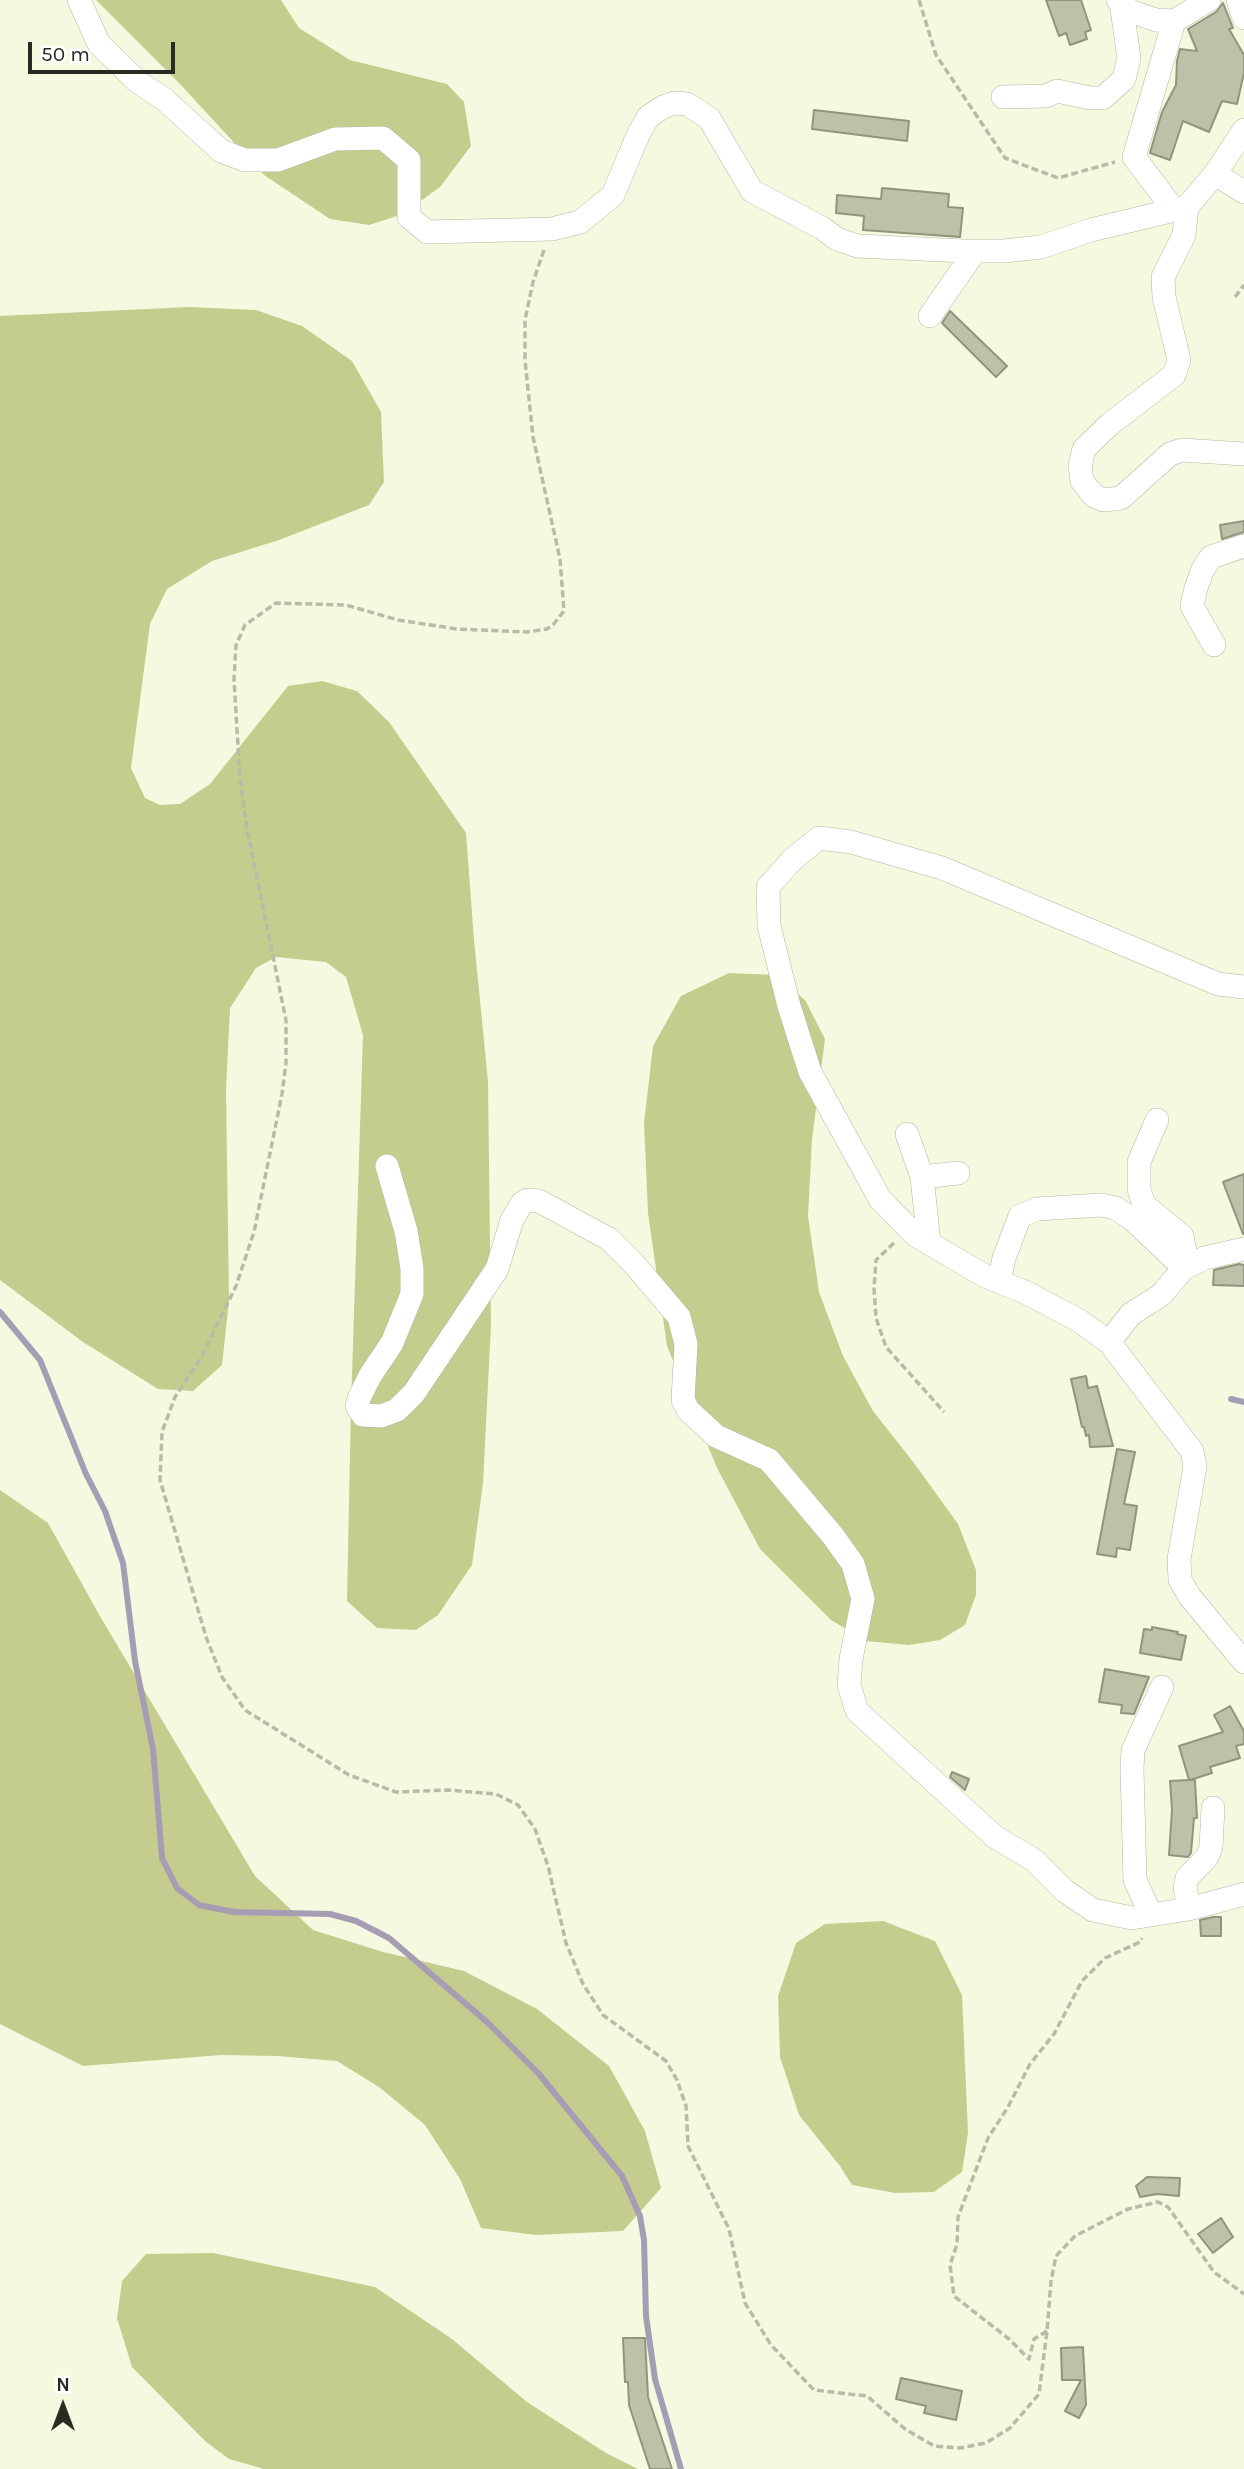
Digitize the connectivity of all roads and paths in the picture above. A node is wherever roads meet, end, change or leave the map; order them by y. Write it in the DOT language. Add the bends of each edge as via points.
graph roads {
  1 [pos="79,0"];
  2 [pos="1209,0"];
  3 [pos="1238,0"];
  4 [pos="1120,1"];
  5 [pos="1244,18"];
  6 [pos="1174,21"];
  7 [pos="1003,97"];
  8 [pos="1244,130"];
  9 [pos="1215,174"];
  10 [pos="1244,192"];
  11 [pos="1181,208"];
  12 [pos="552,229"];
  13 [pos="975,250"];
  14 [pos="1244,285"];
  15 [pos="1235,297"];
  16 [pos="930,316"];
  17 [pos="1244,454"];
  18 [pos="1244,547"];
  19 [pos="1214,645"];
  20 [pos="1244,987"];
  21 [pos="1157,1120"];
  22 [pos="907,1134"];
  23 [pos="387,1166"];
  24 [pos="958,1173"];
  25 [pos="922,1177"];
  26 [pos="909,1228"];
  27 [pos="929,1243"];
  28 [pos="1244,1249"];
  29 [pos="1184,1268"];
  30 [pos="999,1282"];
  31 [pos="1109,1342"];
  32 [pos="944,1412"];
  33 [pos="1244,1662"];
  34 [pos="1162,1687"];
  35 [pos="1213,1808"];
  36 [pos="1244,1894"];
  37 [pos="1189,1909"];
  38 [pos="1151,1915"];
  39 [pos="1244,2294"];
  40 [pos="1047,2331"];
  1 -- 12 [label="street" via="99,44 221,151 245,160 278,160 335,139 383,138 409,160 409,217 427,232"];
  2 -- 6 [label="street"];
  3 -- 5 [label="street"];
  4 -- 6 [label="street" via="1130,11"];
  4 -- 7 [label="street" via="1129,58 1124,79 1102,98 1057,91 1046,96"];
  6 -- 11 [label="street" via="1134,157"];
  8 -- 9 [label="street"];
  9 -- 10 [label="street"];
  9 -- 11 [label="street"];
  11 -- 13 [label="street" via="1041,247"];
  11 -- 17 [label="street" via="1184,235 1163,277 1179,360 1174,375 1084,449 1082,481 1094,496 1121,498 1170,454 1182,450"];
  12 -- 13 [label="street" via="580,222 613,195 648,117 674,103 687,104 709,118 752,191 837,239 857,246"];
  12 -- 40 [label="path" via="525,320 525,360 533,437 561,559 564,611 547,629 527,632 457,629 398,620 346,605 276,603 245,625 236,645 240,779 286,1020 286,1063 254,1232 236,1286 201,1358 175,1397 162,1432 160,1480 206,1637 222,1677 245,1710 324,1762 396,1792 496,1794 518,1805 535,1829 566,1943 583,1983 603,2015 666,2061 677,2080 686,2106 688,2146 729,2229 745,2303 771,2345 814,2390 867,2396 934,2446 986,2443 1010,2428 1039,2393"];
  13 -- 16 [label="street"];
  14 -- 15 [label="path"];
  18 -- 19 [label="street" via="1211,557 1196,589 1192,606"];
  20 -- 26 [label="street" via="1218,984 942,869 851,842 819,838 768,887 769,926 810,1072 880,1199"];
  21 -- 29 [label="street" via="1139,1161 1139,1189 1144,1205 1182,1236"];
  22 -- 25 [label="street"];
  23 -- 38 [label="street" via="406,1231 412,1294 392,1343 360,1396 357,1406 363,1415 381,1416 397,1410 414,1393 497,1269 522,1203 539,1201 609,1239 679,1317 686,1344 683,1400 688,1410 716,1436 769,1460 853,1564 863,1599 849,1685 857,1711 995,1837 1034,1860 1065,1891 1093,1910 1132,1918"];
  24 -- 25 [label="street"];
  25 -- 27 [label="street"];
  26 -- 27 [label="street"];
  26 -- 32 [label="path" via="876,1260 876,1318 886,1347"];
  27 -- 30 [label="street"];
  28 -- 29 [label="street"];
  29 -- 30 [label="street" via="1115,1208 1037,1209 1020,1216"];
  29 -- 31 [label="street" via="1161,1295 1131,1314"];
  30 -- 31 [label="street" via="1079,1320"];
  31 -- 33 [label="street" via="1192,1451 1195,1466 1179,1559 1180,1580"];
  34 -- 38 [label="street" via="1133,1750 1132,1769 1135,1880"];
  35 -- 37 [label="street" via="1211,1847 1187,1878"];
  36 -- 37 [label="street"];
  37 -- 38 [label="street"];
  38 -- 40 [label="path" via="1140,1942 1105,1958 1082,1981 988,2138 958,2217 950,2265 954,2296 1029,2359 1034,2339"];
  39 -- 40 [label="path" via="1214,2272 1168,2207 1158,2202 1128,2209 1075,2236 1056,2256"];
}
